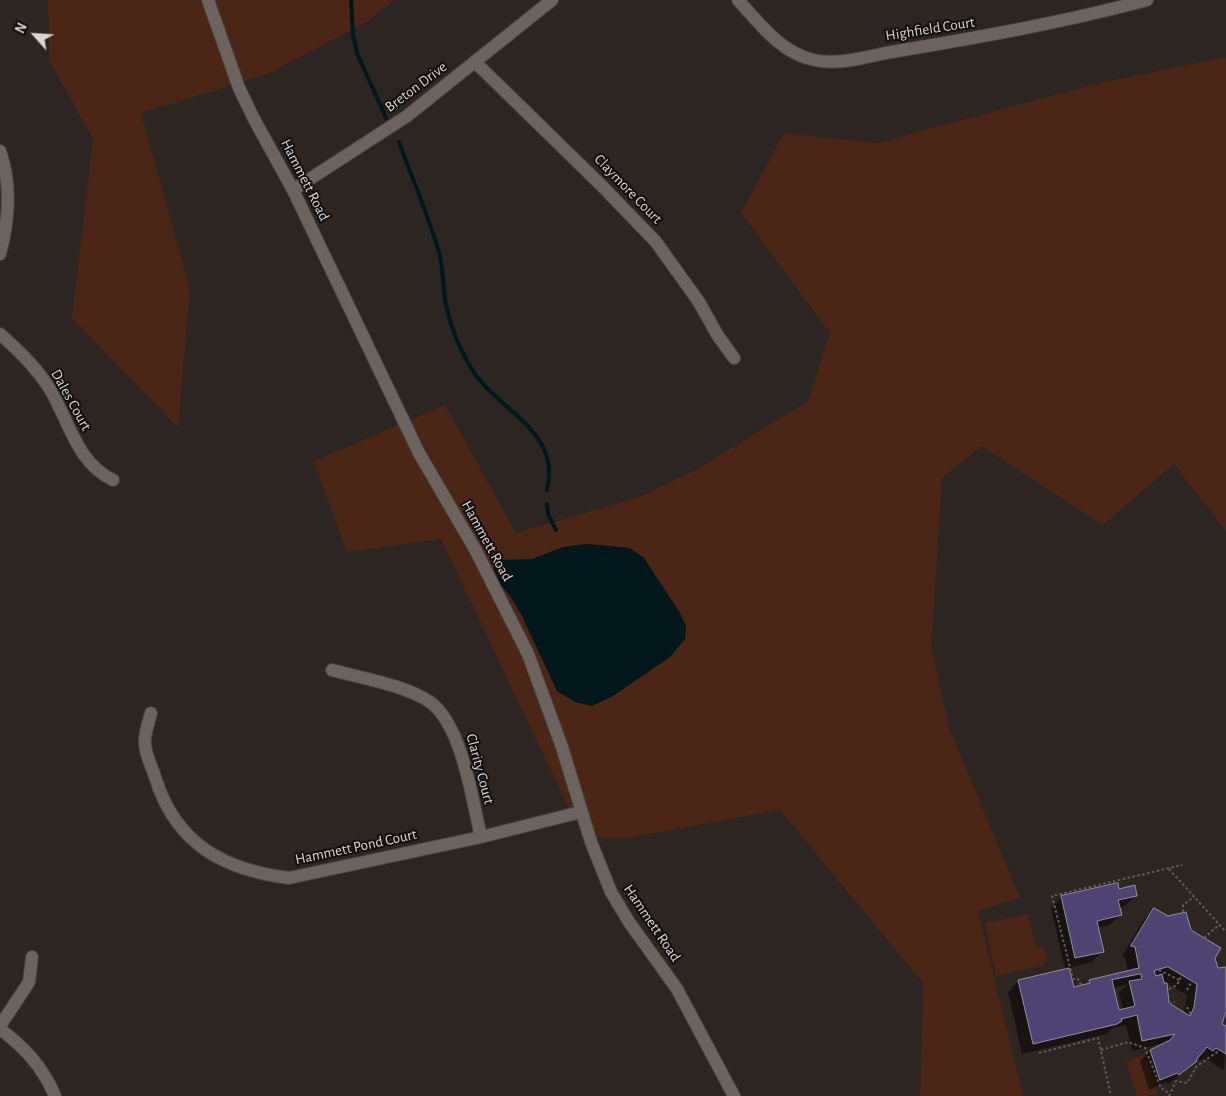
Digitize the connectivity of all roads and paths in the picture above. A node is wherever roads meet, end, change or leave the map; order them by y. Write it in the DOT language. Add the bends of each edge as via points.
graph roads {
  1 [pos="208,0"];
  2 [pos="552,0"];
  3 [pos="738,0"];
  4 [pos="1141,1"];
  5 [pos="475,62"];
  6 [pos="0,151"];
  7 [pos="292,190"];
  8 [pos="0,254"];
  9 [pos="0,334"];
  10 [pos="734,358"];
  11 [pos="113,480"];
  12 [pos="332,670"];
  13 [pos="151,713"];
  14 [pos="581,812"];
  15 [pos="481,837"];
  16 [pos="1182,865"];
  17 [pos="1169,868"];
  18 [pos="1194,897"];
  19 [pos="1183,912"];
  20 [pos="1219,925"];
  21 [pos="1226,932"];
  22 [pos="1204,938"];
  23 [pos="32,957"];
  24 [pos="1159,970"];
  25 [pos="1182,976"];
  26 [pos="1179,980"];
  27 [pos="1192,981"];
  28 [pos="1177,985"];
  29 [pos="1081,986"];
  30 [pos="1169,989"];
  31 [pos="1179,990"];
  32 [pos="1187,990"];
  33 [pos="1174,1002"];
  34 [pos="1169,1003"];
  35 [pos="1187,1008"];
  36 [pos="1191,1015"];
  37 [pos="0,1027"];
  38 [pos="1100,1050"];
  39 [pos="1220,1050"];
  40 [pos="1039,1052"];
  41 [pos="1169,1095"];
  42 [pos="55,1096"];
  43 [pos="734,1096"];
  44 [pos="1111,1096"];
  1 -- 7 [label="street, Hammett Road" via="239,88"];
  2 -- 5 [label="street, Breton Drive"];
  3 -- 4 [label="street, Highfield Court" via="772,37 792,53 815,60 834,61 995,35"];
  5 -- 7 [label="street, Breton Drive" via="407,116"];
  5 -- 10 [label="street, Claymore Court" via="656,242 700,302"];
  6 -- 8 [label="street" via="8,199 6,232"];
  7 -- 14 [label="street, Hammett Road" via="419,452 476,551 528,654 562,747"];
  9 -- 11 [label="street, Dales Court" via="42,378 90,463"];
  12 -- 15 [label="street, Clarity Court" via="408,691 430,702 446,717 457,740"];
  13 -- 15 [label="street, Hammett Pond Court" via="145,743 160,793 176,823 201,848 232,865 289,878"];
  14 -- 15 [label="street, Hammett Pond Court"];
  14 -- 43 [label="street, Hammett Road" via="611,892 677,988"];
  16 -- 17 [label="path"];
  17 -- 18 [label="path"];
  17 -- 29 [label="path" via="1052,896 1073,979 1078,979"];
  18 -- 19 [label="path" via="1183,905"];
  18 -- 20 [label="path"];
  20 -- 21 [label="path"];
  20 -- 22 [label="path"];
  23 -- 37 [label="street" via="29,982"];
  24 -- 26 [label="path"];
  25 -- 26 [label="path"];
  26 -- 28 [label="path"];
  27 -- 32 [label="path"];
  28 -- 30 [label="path"];
  28 -- 31 [label="path"];
  33 -- 34 [label="path"];
  35 -- 36 [label="path"];
  37 -- 42 [label="street" via="42,1070"];
  38 -- 40 [label="path" via="1098,1038"];
  38 -- 41 [label="path" via="1128,1042 1145,1048 1161,1088"];
  38 -- 44 [label="path"];
  39 -- 41 [label="path" via="1197,1066 1187,1083 1176,1081"];
}
